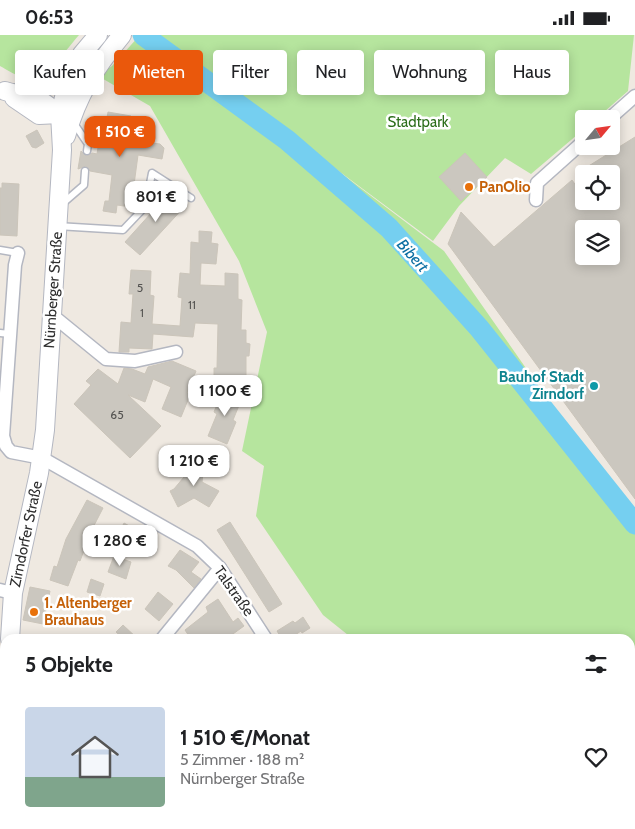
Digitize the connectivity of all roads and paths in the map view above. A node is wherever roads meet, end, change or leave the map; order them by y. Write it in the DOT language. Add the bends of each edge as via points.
graph roads {
  1 [pos="122,35"];
  2 [pos="91,44"];
  3 [pos="3,90"];
  4 [pos="635,96"];
  5 [pos="619,110"];
  6 [pos="66,116"];
  7 [pos="575,149"];
  8 [pos="87,151"];
  9 [pos="85,171"];
  10 [pos="190,198"];
  11 [pos="536,199"];
  12 [pos="59,206"];
  13 [pos="57,226"];
  14 [pos="0,250"];
  15 [pos="18,253"];
  16 [pos="52,315"];
  17 [pos="5,333"];
  18 [pos="176,352"];
  19 [pos="45,430"];
  20 [pos="42,458"];
  21 [pos="220,568"];
  22 [pos="6,592"];
  23 [pos="10,634"];
  24 [pos="166,634"];
  25 [pos="263,634"];
  1 -- 6 [label="main road, Nürnberger Straße" via="93,72"];
  2 -- 3 [label="street" via="43,84 30,89"];
  2 -- 6 [label="main road, Nürnberger Straße" via="66,89"];
  3 -- 6 [label="main road" via="39,115"];
  4 -- 5 [label="street"];
  6 -- 8 [label="lane" via="88,144"];
  6 -- 12 [label="main road, Nürnberger Straße"];
  7 -- 11 [label="street" via="537,183"];
  9 -- 12 [label="lane" via="84,185"];
  10 -- 13 [label="lane" via="152,173 142,210 123,230"];
  12 -- 13 [label="main road, Nürnberger Straße"];
  13 -- 16 [label="main road, Nürnberger Straße"];
  14 -- 15 [label="lane"];
  15 -- 17 [label="street"];
  16 -- 18 [label="street" via="106,359 135,361"];
  16 -- 19 [label="main road, Nürnberger Straße"];
  17 -- 20 [label="street" via="3,436 11,452"];
  19 -- 20 [label="main road, Zirndorfer Straße"];
  20 -- 21 [label="street, Talstraße" via="197,546"];
  20 -- 22 [label="main road, Zirndorfer Straße"];
  21 -- 24 [label="street"];
  21 -- 25 [label="street, Talstraße"];
  22 -- 23 [label="main road, Zirndorfer Straße"];
}
